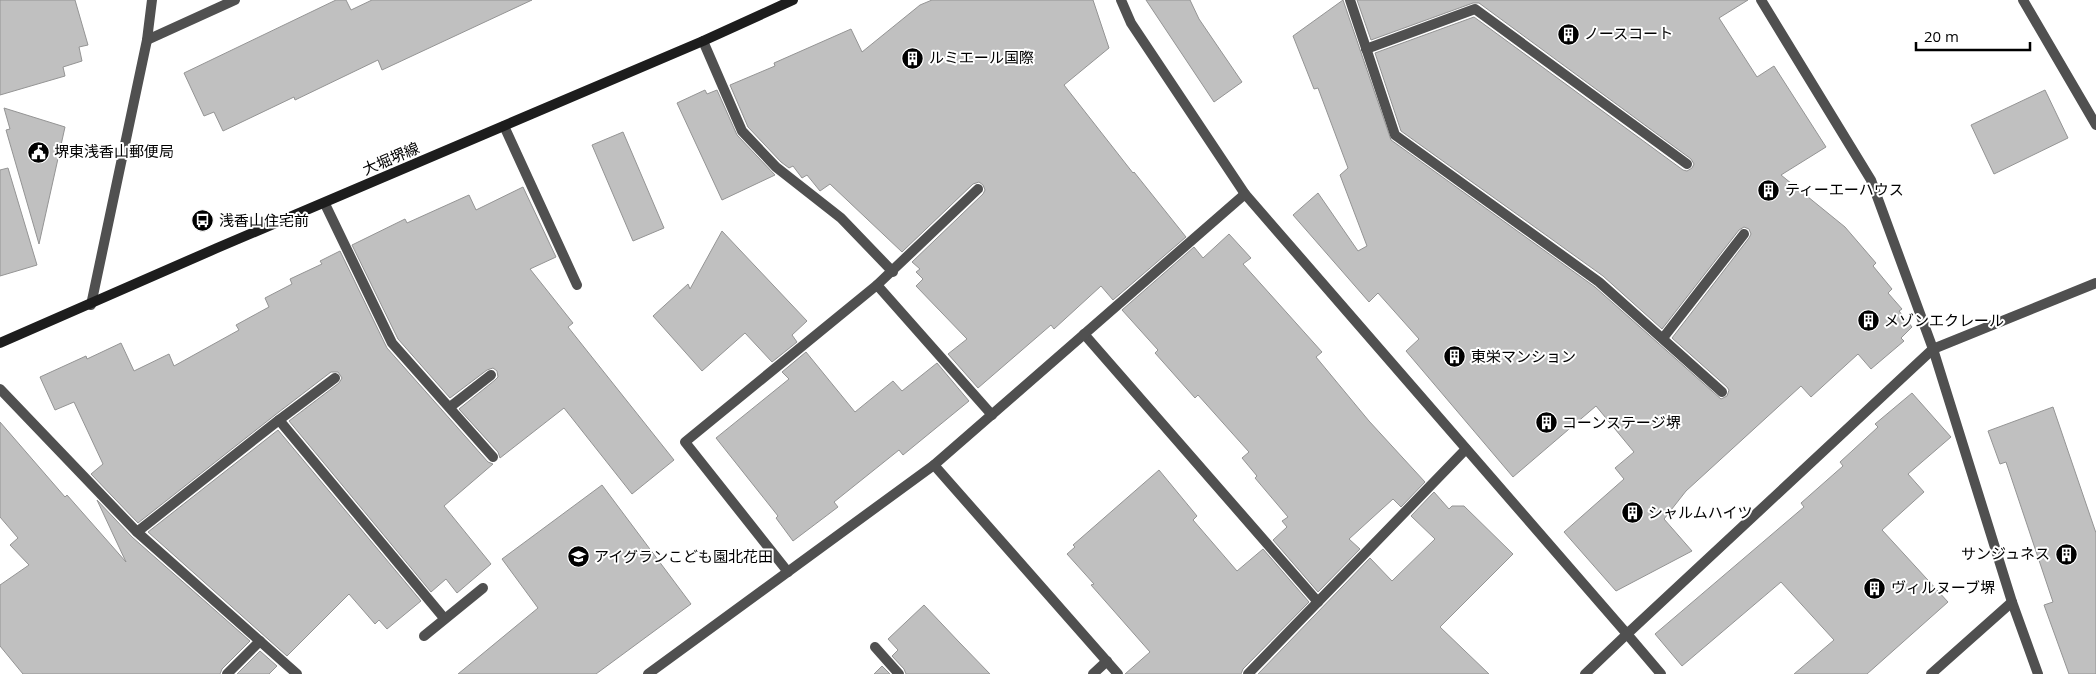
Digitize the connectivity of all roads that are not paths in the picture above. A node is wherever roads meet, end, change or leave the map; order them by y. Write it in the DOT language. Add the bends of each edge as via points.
graph roads {
  1 [pos="152,0"];
  2 [pos="235,0"];
  3 [pos="1121,0"];
  4 [pos="1350,0"];
  5 [pos="1761,0"];
  6 [pos="2023,0"];
  7 [pos="789,1"];
  8 [pos="147,40"];
  9 [pos="703,41"];
  10 [pos="1366,49"];
  11 [pos="2094,118"];
  12 [pos="504,126"];
  13 [pos="1687,164"];
  14 [pos="978,189"];
  15 [pos="1245,194"];
  16 [pos="325,204"];
  17 [pos="1744,234"];
  18 [pos="893,272"];
  19 [pos="2096,283"];
  20 [pos="577,285"];
  21 [pos="877,285"];
  22 [pos="91,305"];
  23 [pos="1084,334"];
  24 [pos="1663,338"];
  25 [pos="0,343"];
  26 [pos="1933,349"];
  27 [pos="491,375"];
  28 [pos="335,378"];
  29 [pos="0,389"];
  30 [pos="1722,392"];
  31 [pos="450,408"];
  32 [pos="992,415"];
  33 [pos="279,420"];
  34 [pos="1466,449"];
  35 [pos="493,458"];
  36 [pos="934,465"];
  37 [pos="137,532"];
  38 [pos="788,572"];
  39 [pos="483,588"];
  40 [pos="1318,602"];
  41 [pos="2012,602"];
  42 [pos="444,618"];
  43 [pos="1627,634"];
  44 [pos="424,636"];
  45 [pos="260,641"];
  46 [pos="875,647"];
  47 [pos="1107,661"];
  48 [pos="227,674"];
  49 [pos="297,674"];
  50 [pos="648,674"];
  51 [pos="899,674"];
  52 [pos="1093,674"];
  53 [pos="1118,674"];
  54 [pos="1248,674"];
  55 [pos="1585,674"];
  56 [pos="1661,674"];
  57 [pos="1931,674"];
  58 [pos="2038,674"];
  1 -- 8 [label="street"];
  2 -- 8 [label="street"];
  3 -- 15 [label="street" via="1131,23"];
  4 -- 10 [label="street"];
  5 -- 26 [label="street" via="1871,180"];
  6 -- 11 [label="street"];
  7 -- 9 [label="main road, 大堀堺線"];
  8 -- 22 [label="street"];
  9 -- 12 [label="main road, 大堀堺線"];
  9 -- 18 [label="street" via="742,131 776,168 841,218"];
  10 -- 13 [label="street" via="1476,9"];
  10 -- 24 [label="street" via="1395,135 1599,282"];
  12 -- 16 [label="main road, 大堀堺線"];
  12 -- 20 [label="street"];
  14 -- 18 [label="street"];
  15 -- 23 [label="street"];
  15 -- 34 [label="street"];
  16 -- 22 [label="main road, 大堀堺線"];
  16 -- 31 [label="street" via="392,343"];
  17 -- 24 [label="street"];
  18 -- 21 [label="street"];
  19 -- 26 [label="street"];
  21 -- 32 [label="street"];
  21 -- 38 [label="street" via="685,442"];
  22 -- 25 [label="main road, 大堀堺線"];
  23 -- 32 [label="street"];
  23 -- 40 [label="street"];
  24 -- 30 [label="street"];
  26 -- 41 [label="street"];
  26 -- 43 [label="street"];
  27 -- 31 [label="street"];
  28 -- 33 [label="street"];
  29 -- 37 [label="street"];
  31 -- 35 [label="street"];
  32 -- 36 [label="street"];
  33 -- 37 [label="street"];
  33 -- 42 [label="street"];
  34 -- 40 [label="street"];
  34 -- 43 [label="street"];
  36 -- 38 [label="street"];
  36 -- 47 [label="street"];
  37 -- 45 [label="street"];
  38 -- 50 [label="street"];
  39 -- 42 [label="street"];
  40 -- 54 [label="street"];
  41 -- 57 [label="street"];
  41 -- 58 [label="street"];
  42 -- 44 [label="street"];
  43 -- 55 [label="street"];
  43 -- 56 [label="street"];
  45 -- 48 [label="street"];
  45 -- 49 [label="street"];
  46 -- 51 [label="street"];
  47 -- 52 [label="street"];
  47 -- 53 [label="street"];
}
